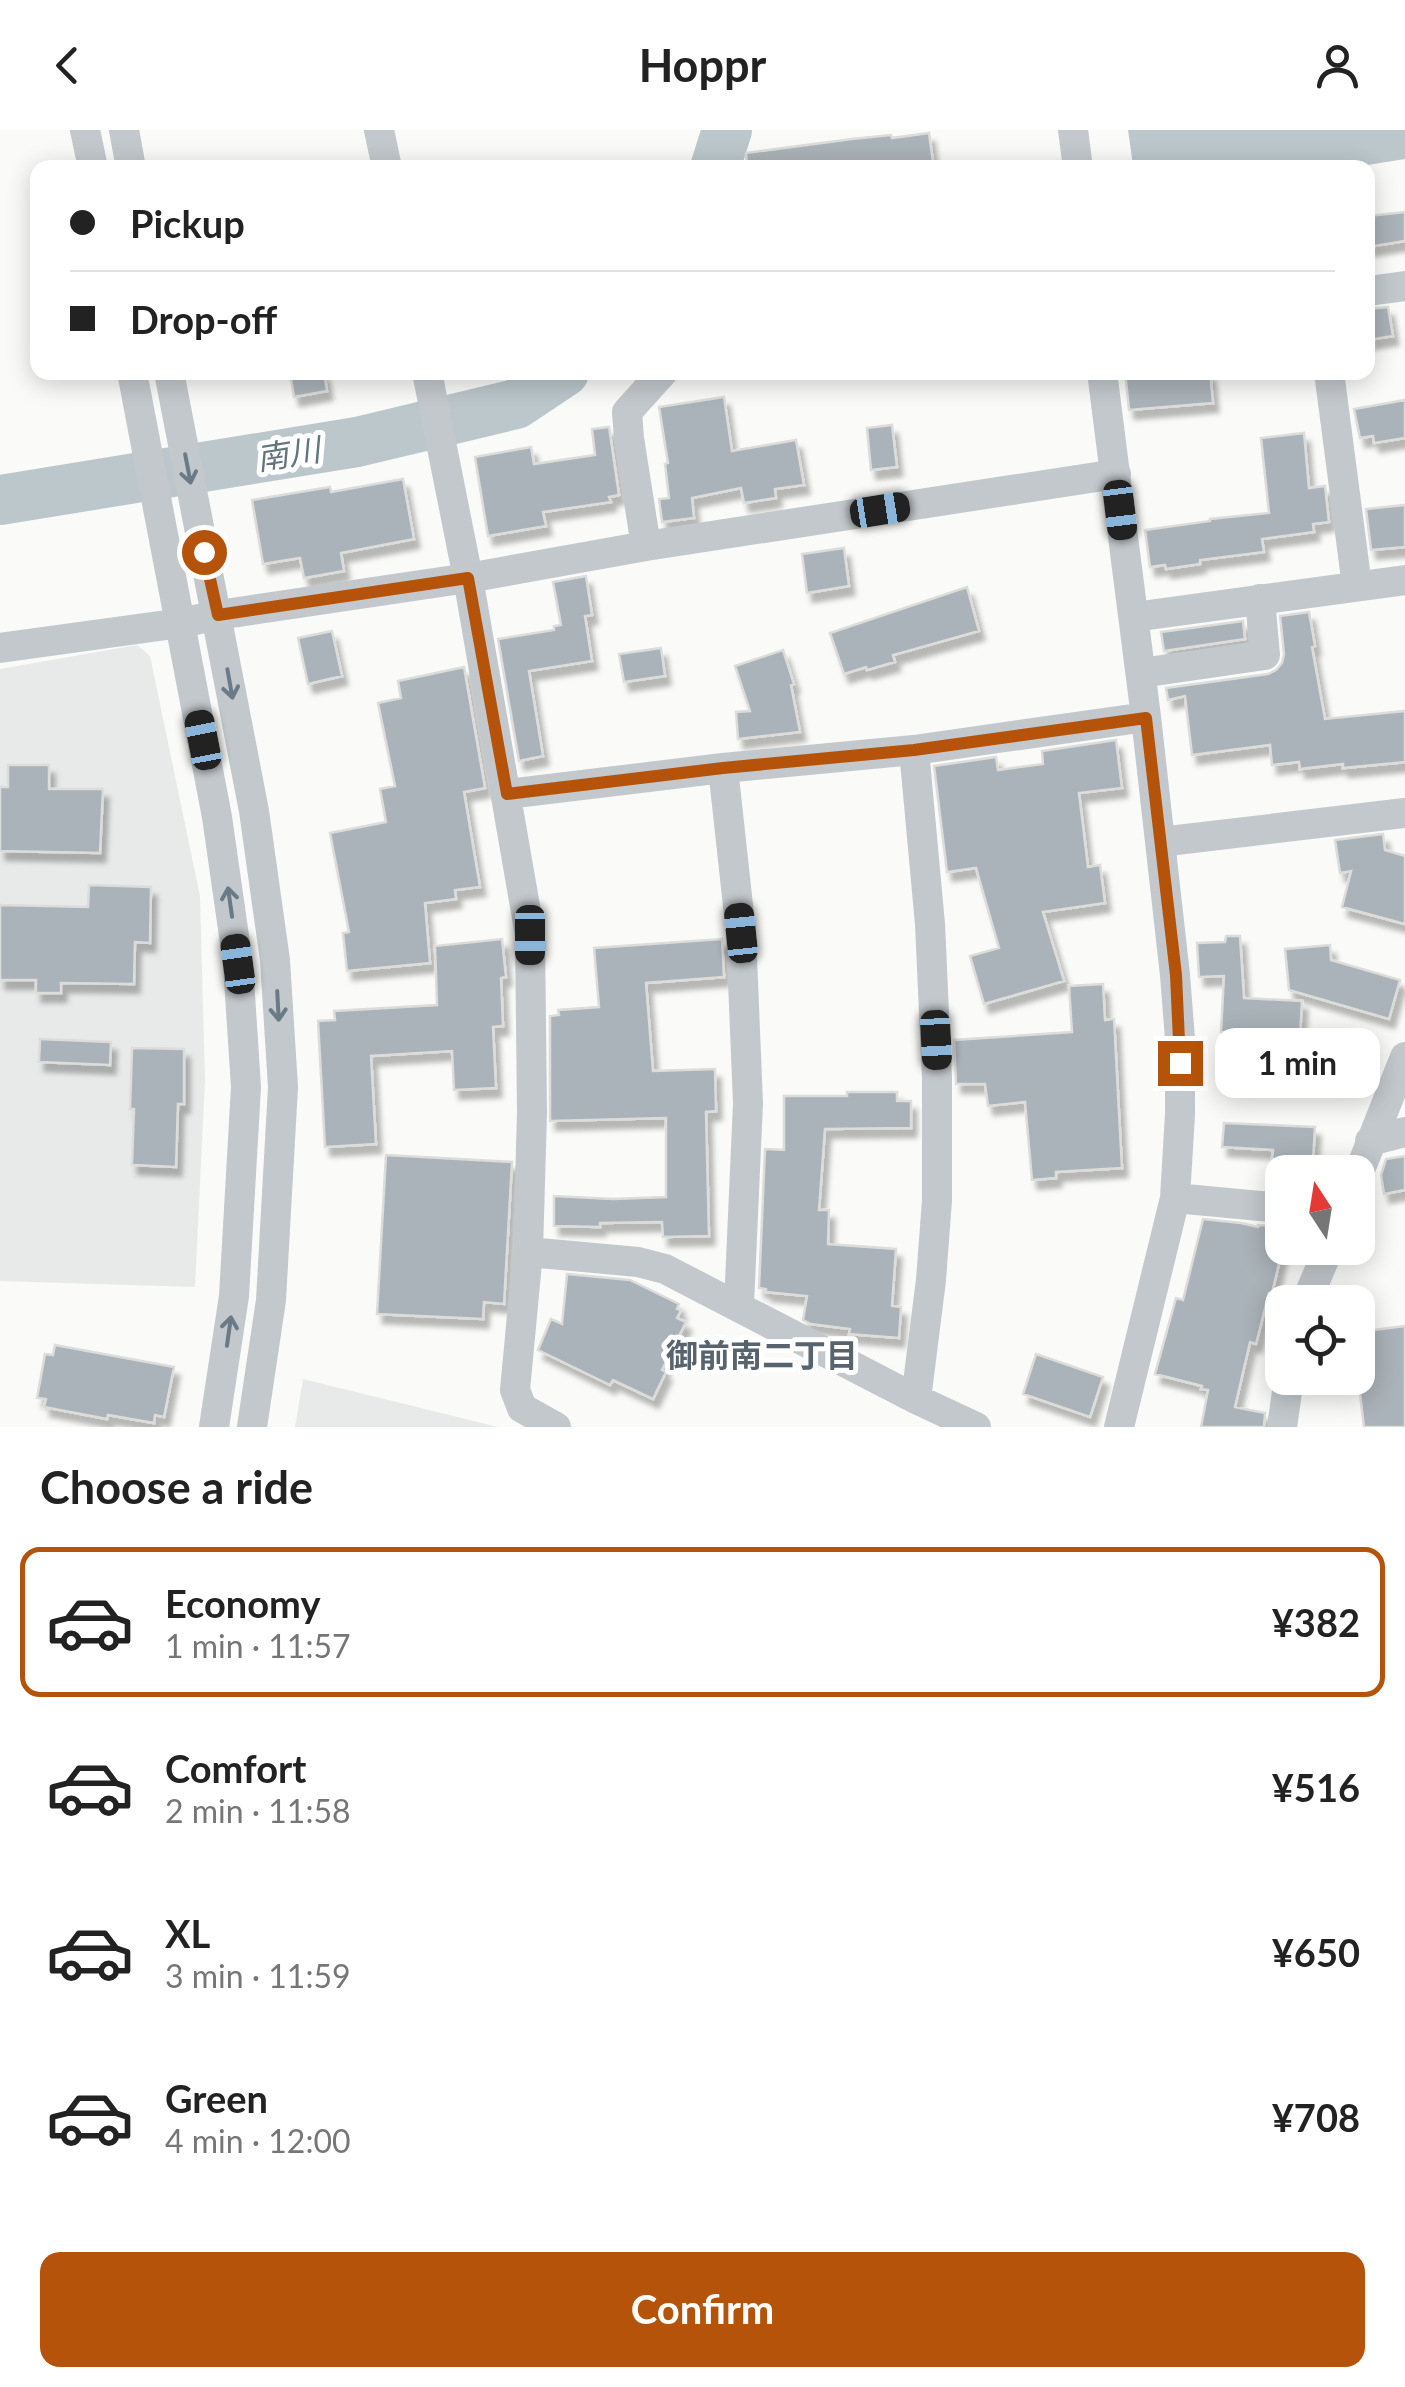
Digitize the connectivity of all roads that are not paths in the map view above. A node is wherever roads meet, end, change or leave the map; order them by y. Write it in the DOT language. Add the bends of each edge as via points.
graph roads {
  1 [pos="85,130"];
  2 [pos="124,130"];
  3 [pos="379,130"];
  4 [pos="1073,130"];
  5 [pos="91,160"];
  6 [pos="130,160"];
  7 [pos="385,160"];
  8 [pos="1077,160"];
  9 [pos="1405,286"];
  10 [pos="1375,290"];
  11 [pos="134,380"];
  12 [pos="171,380"];
  13 [pos="656,380"];
  14 [pos="1103,380"];
  15 [pos="1330,380"];
  16 [pos="429,384"];
  17 [pos="1116,474"];
  18 [pos="646,546"];
  19 [pos="468,578"];
  20 [pos="1405,580"];
  21 [pos="1358,586"];
  22 [pos="1260,599"];
  23 [pos="218,615"];
  24 [pos="1134,616"];
  25 [pos="181,624"];
  26 [pos="0,648"];
  27 [pos="1141,673"];
  28 [pos="1146,718"];
  29 [pos="914,750"];
  30 [pos="723,768"];
  31 [pos="507,794"];
  32 [pos="1405,813"];
  33 [pos="1160,842"];
  34 [pos="1405,1057"];
  35 [pos="1405,1132"];
  36 [pos="1370,1141"];
  37 [pos="1365,1155"];
  38 [pos="1175,1198"];
  39 [pos="1265,1206"];
  40 [pos="528,1252"];
  41 [pos="739,1305"];
  42 [pos="1286,1395"];
  43 [pos="916,1399"];
  44 [pos="214,1427"];
  45 [pos="252,1427"];
  46 [pos="556,1427"];
  47 [pos="976,1427"];
  48 [pos="1119,1427"];
  49 [pos="1282,1427"];
  1 -- 5 [label="street"];
  2 -- 6 [label="street"];
  3 -- 7 [label="street"];
  4 -- 8 [label="street"];
  9 -- 10 [label="street"];
  11 -- 25 [label="street"];
  12 -- 23 [label="street, one-way"];
  13 -- 18 [label="street" via="627,412"];
  14 -- 17 [label="street"];
  15 -- 21 [label="street"];
  16 -- 19 [label="street"];
  17 -- 18 [label="street"];
  17 -- 24 [label="street"];
  18 -- 19 [label="street"];
  19 -- 23 [label="street"];
  19 -- 31 [label="street"];
  20 -- 21 [label="street"];
  21 -- 22 [label="street"];
  22 -- 24 [label="street"];
  22 -- 27 [label="street" via="1265,655"];
  23 -- 25 [label="street"];
  23 -- 45 [label="street, one-way" via="272,941 283,1087 271,1300"];
  24 -- 27 [label="street"];
  25 -- 26 [label="street"];
  44 -- 25 [label="street, one-way" via="234,1296 246,1087 236,945"];
  27 -- 28 [label="street"];
  28 -- 29 [label="street"];
  28 -- 33 [label="street"];
  29 -- 30 [label="street"];
  29 -- 43 [label="street" via="938,1078 937,1200"];
  30 -- 31 [label="street"];
  30 -- 41 [label="street" via="747,1068"];
  31 -- 40 [label="street" via="530,935"];
  32 -- 33 [label="street"];
  33 -- 38 [label="street" via="1180,1039"];
  34 -- 36 [label="street"];
  35 -- 36 [label="street"];
  36 -- 37 [label="street"];
  38 -- 39 [label="street"];
  38 -- 48 [label="street"];
  40 -- 41 [label="street" via="652,1264"];
  40 -- 46 [label="street" via="515,1390 522,1408"];
  41 -- 43 [label="street"];
  42 -- 49 [label="street"];
  43 -- 47 [label="street"];
}
